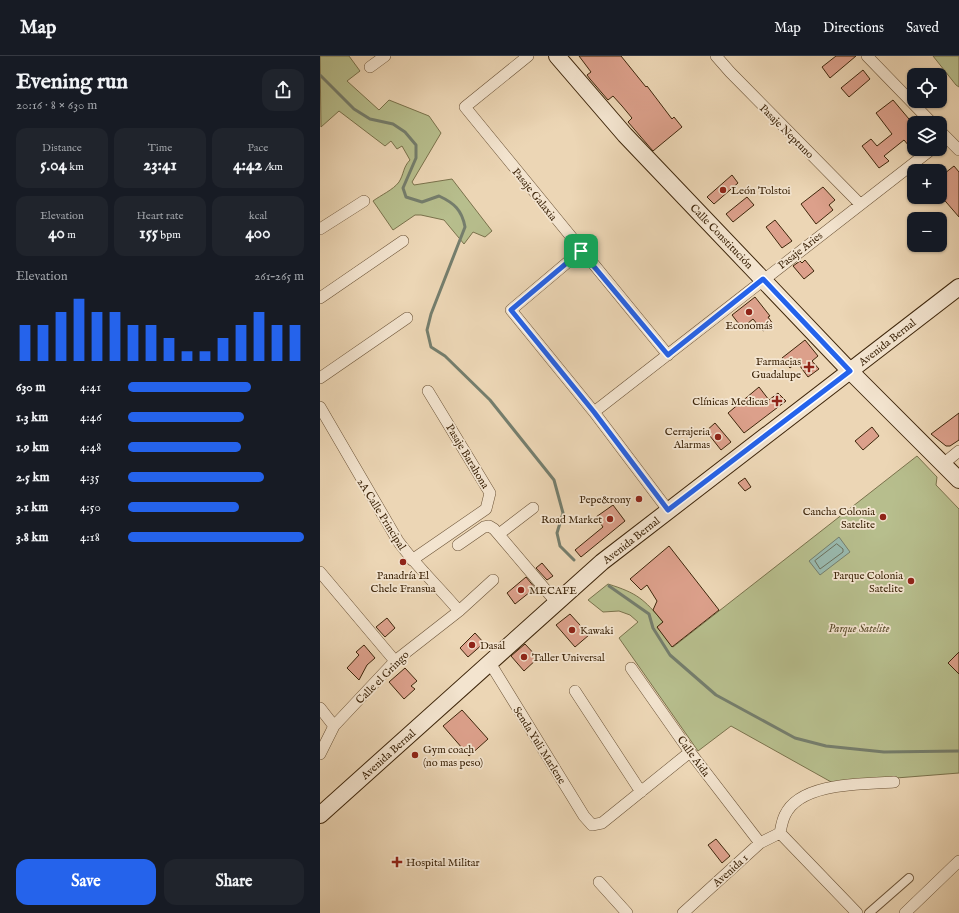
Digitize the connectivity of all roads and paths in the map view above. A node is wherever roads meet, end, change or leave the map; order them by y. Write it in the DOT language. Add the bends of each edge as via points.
graph roads {
  1 [pos="385,56"];
  2 [pos="528,56"];
  3 [pos="558,56"];
  4 [pos="716,56"];
  5 [pos="866,56"];
  6 [pos="370,67"];
  7 [pos="925,116"];
  8 [pos="947,141"];
  9 [pos="959,150"];
  10 [pos="923,156"];
  11 [pos="364,201"];
  12 [pos="860,204"];
  13 [pos="320,229"];
  14 [pos="404,241"];
  15 [pos="581,251"];
  16 [pos="763,279"];
  17 [pos="959,287"];
  18 [pos="320,298"];
  19 [pos="407,318"];
  20 [pos="668,355"];
  21 [pos="850,371"];
  22 [pos="320,378"];
  23 [pos="428,390"];
  24 [pos="320,407"];
  25 [pos="594,412"];
  26 [pos="959,451"];
  27 [pos="943,464"];
  28 [pos="959,480"];
  29 [pos="534,508"];
  30 [pos="668,510"];
  31 [pos="499,534"];
  32 [pos="458,545"];
  33 [pos="412,560"];
  34 [pos="320,572"];
  35 [pos="493,580"];
  36 [pos="556,602"];
  37 [pos="459,611"];
  38 [pos="395,661"];
  39 [pos="490,663"];
  40 [pos="631,668"];
  41 [pos="575,691"];
  42 [pos="320,708"];
  43 [pos="334,726"];
  44 [pos="690,752"];
  45 [pos="320,754"];
  46 [pos="894,782"];
  47 [pos="641,792"];
  48 [pos="320,815"];
  49 [pos="780,833"];
  50 [pos="760,843"];
  51 [pos="959,861"];
  52 [pos="909,878"];
  53 [pos="598,882"];
  54 [pos="627,913"];
  55 [pos="683,913"];
  56 [pos="857,913"];
  57 [pos="869,913"];
  58 [pos="905,913"];
  1 -- 6 [label="street"];
  2 -- 15 [label="street, Pasaje Galaxia" via="465,107"];
  3 -- 16 [label="main road, Calle Constitución" via="625,135"];
  4 -- 12 [label="street, Pasaje Neptuno"];
  5 -- 7 [label="street"];
  8 -- 9 [label="street"];
  10 -- 12 [label="street, Pasaje Aries"];
  11 -- 13 [label="street"];
  12 -- 16 [label="street, Pasaje Aries"];
  14 -- 18 [label="street"];
  15 -- 20 [label="street, Pasaje Galaxia"];
  15 -- 25 [label="street" via="511,310"];
  16 -- 20 [label="street, Pasaje Aries"];
  16 -- 21 [label="main road, Calle Constitución"];
  17 -- 21 [label="main road, Avenida Bernal"];
  19 -- 22 [label="street"];
  20 -- 25 [label="street, Pasaje Aries"];
  21 -- 27 [label="main road, Calle Constitución"];
  21 -- 30 [label="main road, Avenida Bernal"];
  23 -- 33 [label="street, Pasaje Barahona" via="490,493 486,509"];
  24 -- 33 [label="street, 2A Calle Principal" via="378,508"];
  25 -- 30 [label="street"];
  26 -- 27 [label="street"];
  27 -- 28 [label="main road, Calle Constitución"];
  29 -- 31 [label="street"];
  30 -- 36 [label="main road, Avenida Bernal"];
  31 -- 32 [label="street" via="489,526 484,527"];
  31 -- 36 [label="street"];
  33 -- 37 [label="street, 2A Calle Principal"];
  34 -- 38 [label="street"];
  35 -- 37 [label="street, Calle el Gringo"];
  36 -- 39 [label="main road, Avenida Bernal"];
  37 -- 38 [label="street, Calle el Gringo"];
  38 -- 43 [label="street, Calle el Gringo"];
  39 -- 47 [label="street, Senda Yuli Marlene" via="592,825 602,823"];
  39 -- 48 [label="main road, Avenida Bernal"];
  40 -- 44 [label="street, Calle Aida"];
  41 -- 47 [label="street"];
  42 -- 43 [label="street"];
  43 -- 45 [label="street, Calle el Gringo"];
  44 -- 47 [label="street"];
  44 -- 50 [label="street, Calle Aida"];
  46 -- 49 [label="street" via="828,786 809,794 793,804 785,814"];
  49 -- 50 [label="street, Avenida 1"];
  49 -- 56 [label="street"];
  50 -- 55 [label="street, Avenida 1"];
  51 -- 58 [label="street"];
  52 -- 57 [label="street"];
  53 -- 54 [label="street"];
}
